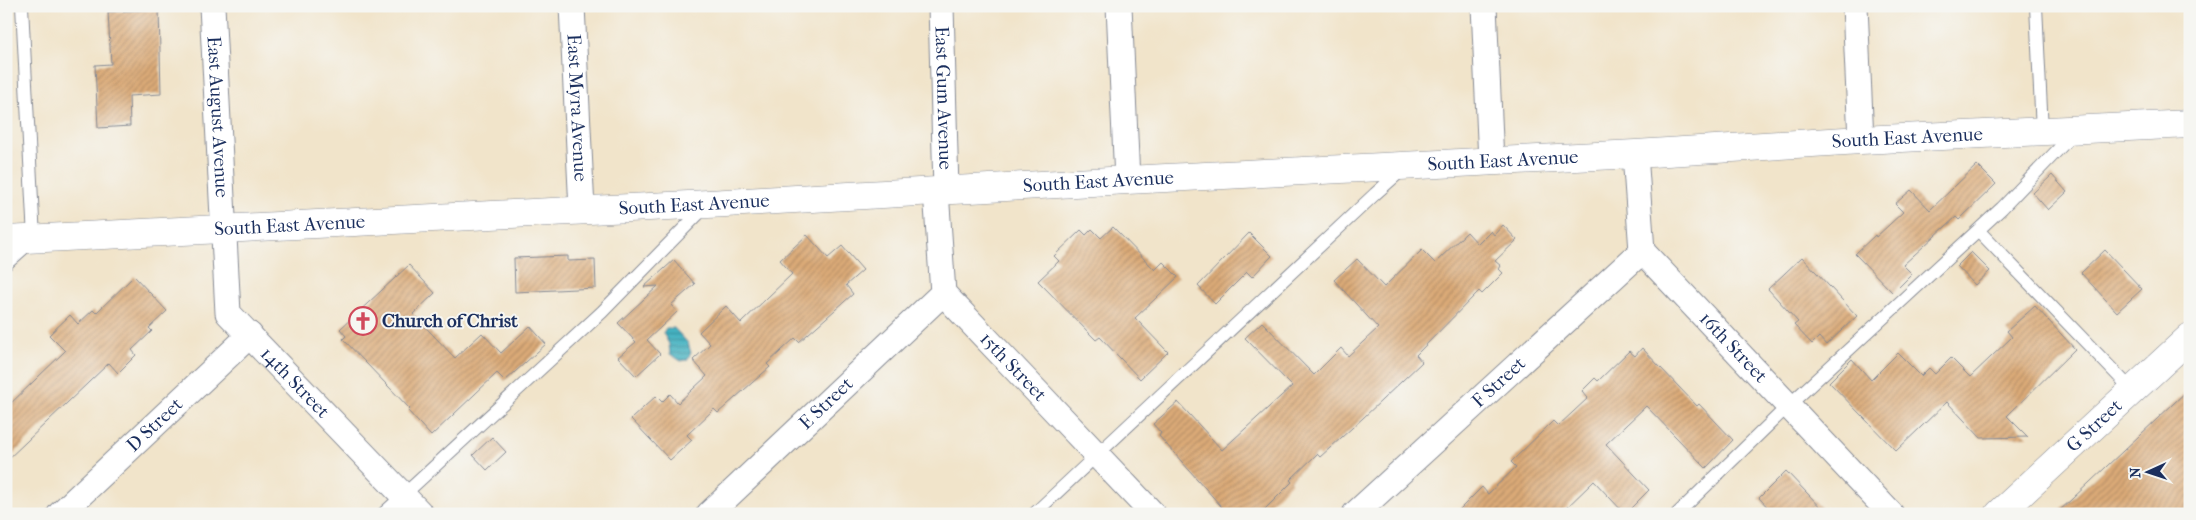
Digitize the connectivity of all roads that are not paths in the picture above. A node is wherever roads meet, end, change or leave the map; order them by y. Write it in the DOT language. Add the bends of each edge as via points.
graph roads {
  1 [pos="22,6"];
  2 [pos="212,6"];
  3 [pos="572,6"];
  4 [pos="941,6"];
  5 [pos="1119,6"];
  6 [pos="1484,6"];
  7 [pos="1855,6"];
  8 [pos="2036,6"];
  9 [pos="2190,124"];
  10 [pos="2077,130"];
  11 [pos="2042,131"];
  12 [pos="1862,140"];
  13 [pos="1635,154"];
  14 [pos="1491,162"];
  15 [pos="1407,166"];
  16 [pos="1127,180"];
  17 [pos="941,190"];
  18 [pos="708,204"];
  19 [pos="582,210"];
  20 [pos="224,228"];
  21 [pos="1978,230"];
  22 [pos="34,238"];
  23 [pos="6,240"];
  24 [pos="1642,251"];
  25 [pos="6,264"];
  26 [pos="943,293"];
  27 [pos="250,335"];
  28 [pos="2190,337"];
  29 [pos="2133,391"];
  30 [pos="1789,405"];
  31 [pos="1098,454"];
  32 [pos="403,495"];
  33 [pos="60,514"];
  34 [pos="383,514"];
  35 [pos="421,514"];
  36 [pos="709,514"];
  37 [pos="1034,514"];
  38 [pos="1153,514"];
  39 [pos="1355,514"];
  40 [pos="1676,514"];
  41 [pos="1891,514"];
  42 [pos="1999,514"];
  1 -- 22 [label="lane"];
  2 -- 20 [label="street, East August Avenue"];
  3 -- 19 [label="street, East Myra Avenue"];
  4 -- 17 [label="street, East Gum Avenue"];
  5 -- 16 [label="street"];
  6 -- 14 [label="street"];
  7 -- 12 [label="street"];
  8 -- 11 [label="lane"];
  9 -- 10 [label="street, South East Avenue"];
  10 -- 11 [label="street, South East Avenue"];
  10 -- 21 [label="lane"];
  11 -- 12 [label="street, South East Avenue"];
  12 -- 13 [label="street, South East Avenue"];
  13 -- 14 [label="street, South East Avenue"];
  13 -- 24 [label="street"];
  14 -- 15 [label="street, South East Avenue"];
  15 -- 16 [label="street, South East Avenue"];
  15 -- 31 [label="lane"];
  16 -- 17 [label="street, South East Avenue"];
  17 -- 18 [label="street, South East Avenue"];
  17 -- 26 [label="street"];
  18 -- 19 [label="street, South East Avenue"];
  18 -- 32 [label="lane" via="602,312"];
  19 -- 20 [label="street, South East Avenue"];
  20 -- 22 [label="street, South East Avenue"];
  20 -- 27 [label="street, 14th Street" via="228,313"];
  21 -- 29 [label="lane"];
  21 -- 30 [label="lane"];
  22 -- 23 [label="street, South East Avenue"];
  22 -- 25 [label="lane"];
  24 -- 30 [label="street, 16th Street"];
  24 -- 39 [label="street, F Street"];
  26 -- 31 [label="street, 15th Street"];
  26 -- 36 [label="street, E Street"];
  27 -- 32 [label="street, 14th Street"];
  27 -- 33 [label="street, D Street"];
  28 -- 29 [label="street, G Street"];
  29 -- 42 [label="street, G Street"];
  30 -- 40 [label="lane"];
  30 -- 41 [label="street, 16th Street"];
  31 -- 37 [label="lane"];
  31 -- 38 [label="street, 15th Street"];
  32 -- 34 [label="lane"];
  32 -- 35 [label="street, 14th Street"];
}
